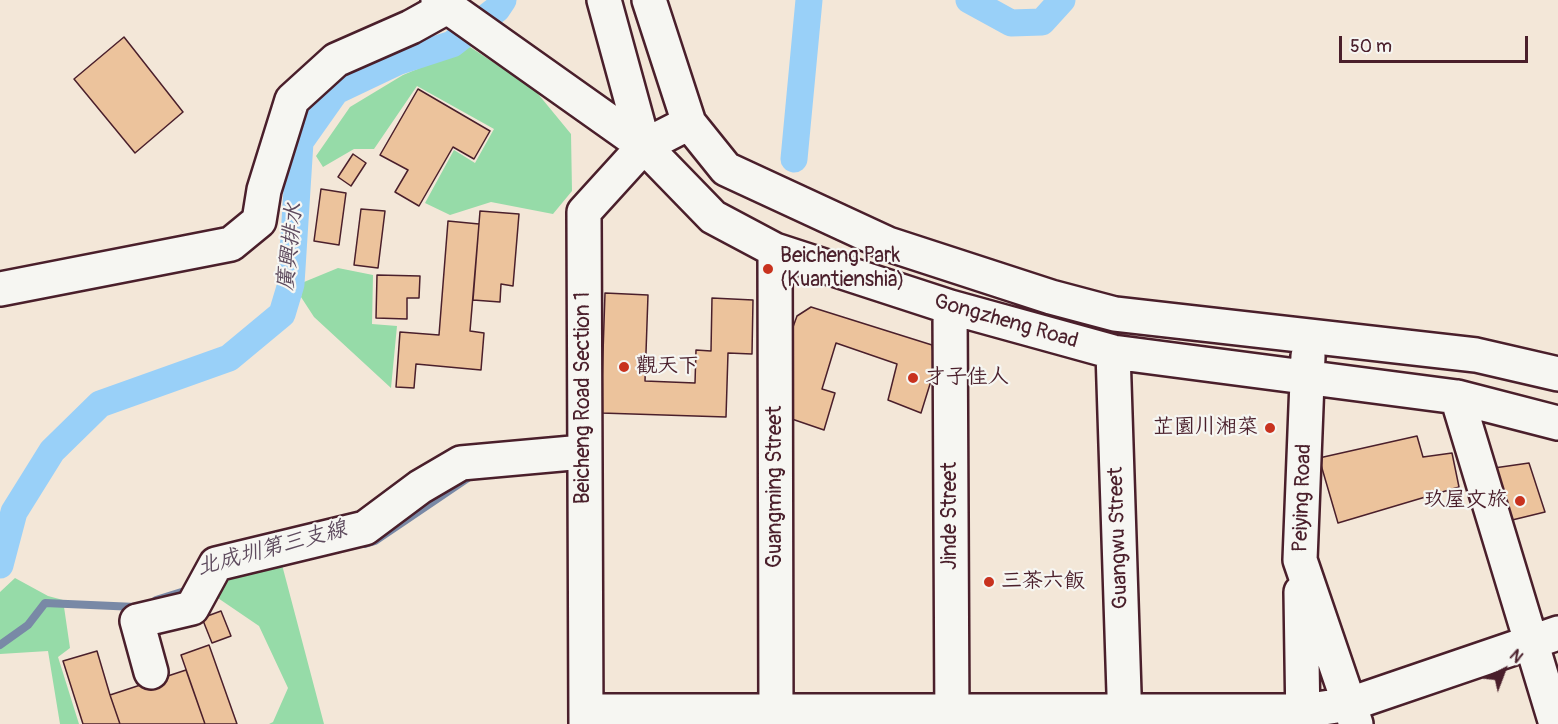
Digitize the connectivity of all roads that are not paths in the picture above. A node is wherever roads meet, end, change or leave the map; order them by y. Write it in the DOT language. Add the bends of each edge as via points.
graph roads {
  1 [pos="604,0"];
  2 [pos="649,0"];
  3 [pos="448,7"];
  4 [pos="689,123"];
  5 [pos="644,146"];
  6 [pos="775,250"];
  7 [pos="0,289"];
  8 [pos="950,307"];
  9 [pos="1307,336"];
  10 [pos="1113,352"];
  11 [pos="1558,374"];
  12 [pos="1309,377"];
  13 [pos="1458,397"];
  14 [pos="1558,423"];
  15 [pos="583,452"];
  16 [pos="1300,560"];
  17 [pos="1544,637"];
  18 [pos="151,672"];
  19 [pos="1353,714"];
  20 [pos="586,717"];
  21 [pos="952,717"];
  22 [pos="1303,717"];
  23 [pos="776,718"];
  24 [pos="1125,718"];
  25 [pos="1556,724"];
  1 -- 5 [label="street, Gongzheng Road"];
  2 -- 4 [label="street, Gongzheng Road"];
  3 -- 5 [label="street"];
  3 -- 7 [label="street" via="336,60 292,99 264,190 259,221 231,244"];
  4 -- 5 [label="street, Beicheng Road Section 1"];
  4 -- 9 [label="street, Gongzheng Road" via="726,170 888,244 1115,314"];
  5 -- 6 [label="street, Gongzheng Road" via="713,217"];
  5 -- 15 [label="street, Beicheng Road Section 1" via="584,212"];
  6 -- 8 [label="street, Gongzheng Road"];
  6 -- 23 [label="street, Guangming Street"];
  8 -- 10 [label="street, Gongzheng Road"];
  8 -- 21 [label="street, Jinde Street"];
  9 -- 11 [label="street, Gongzheng Road" via="1476,355"];
  9 -- 12 [label="street, Peiying Road"];
  10 -- 12 [label="street, Gongzheng Road"];
  10 -- 24 [label="street, Guangwu Street"];
  12 -- 13 [label="street, Gongzheng Road"];
  12 -- 16 [label="street, Peiying Road"];
  13 -- 14 [label="street, Gongzheng Road"];
  13 -- 17 [label="street"];
  15 -- 18 [label="street" via="461,463 420,487 365,528 216,564 192,608 137,621"];
  15 -- 20 [label="street, Beicheng Road Section 1"];
  16 -- 19 [label="street, Peiying Road"];
  16 -- 22 [label="street"];
  17 -- 19 [label="street"];
  17 -- 25 [label="street"];
  19 -- 22 [label="street"];
  20 -- 23 [label="street"];
  21 -- 23 [label="street"];
  21 -- 24 [label="street"];
  22 -- 24 [label="street"];
}
